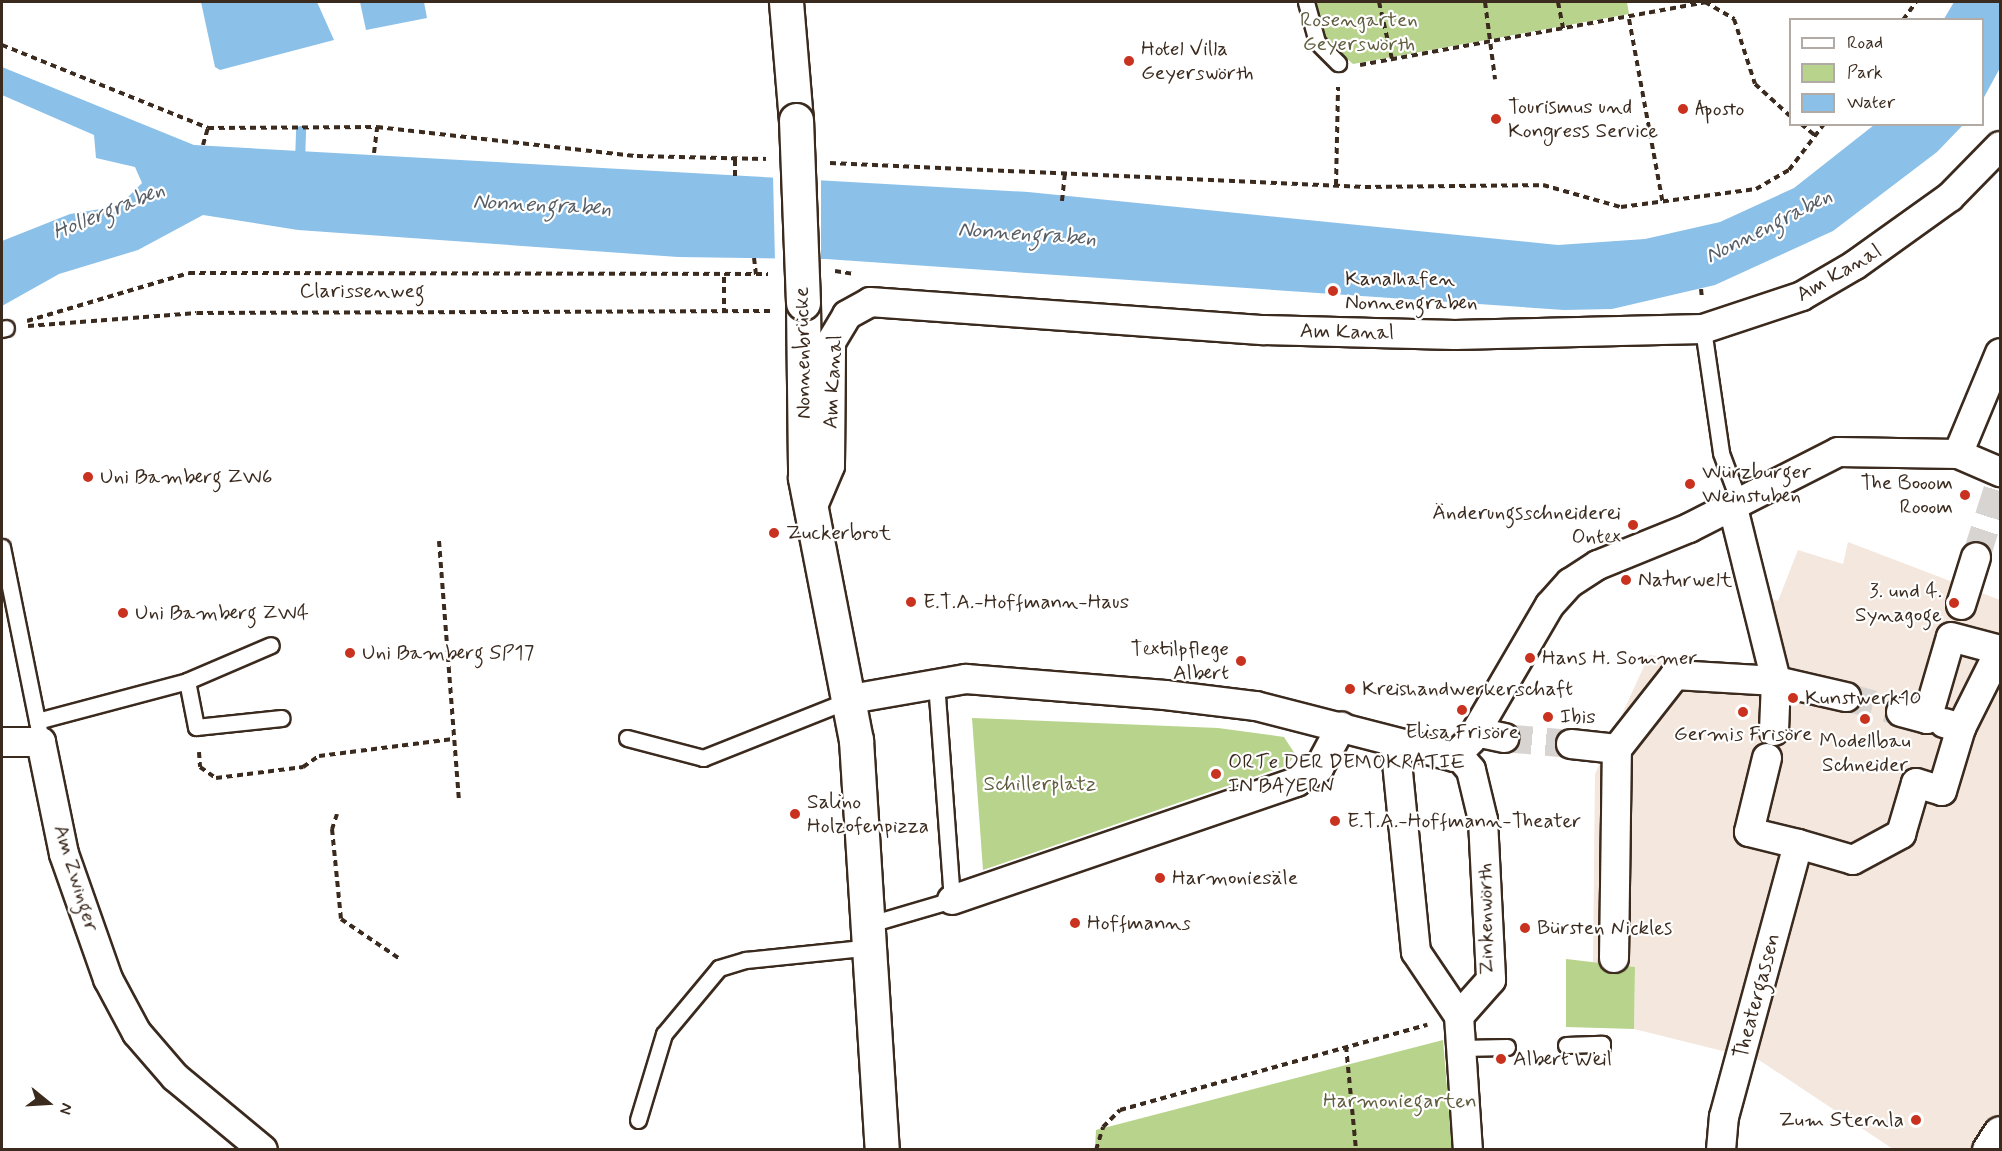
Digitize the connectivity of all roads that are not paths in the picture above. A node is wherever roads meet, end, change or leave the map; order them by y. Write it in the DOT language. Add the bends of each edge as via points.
graph roads {
  1 [pos="786,2"];
  2 [pos="1306,2"];
  3 [pos="1338,63"];
  4 [pos="2001,132"];
  5 [pos="2001,138"];
  6 [pos="2001,146"];
  7 [pos="1703,329"];
  8 [pos="2001,353"];
  9 [pos="1958,454"];
  10 [pos="2000,479"];
  11 [pos="1736,506"];
  12 [pos="810,513"];
  13 [pos="2,547"];
  14 [pos="1976,557"];
  15 [pos="1955,624"];
  16 [pos="271,645"];
  17 [pos="2000,650"];
  18 [pos="188,681"];
  19 [pos="936,681"];
  20 [pos="1776,681"];
  21 [pos="1846,697"];
  22 [pos="851,699"];
  23 [pos="282,718"];
  24 [pos="1341,727"];
  25 [pos="1961,728"];
  26 [pos="39,731"];
  27 [pos="627,738"];
  28 [pos="1504,738"];
  29 [pos="2,742"];
  30 [pos="1571,744"];
  31 [pos="1466,747"];
  32 [pos="1617,749"];
  33 [pos="1396,752"];
  34 [pos="1798,844"];
  35 [pos="952,900"];
  36 [pos="871,936"];
  37 [pos="1614,958"];
  38 [pos="1459,1016"];
  39 [pos="1566,1045"];
  40 [pos="1507,1047"];
  41 [pos="1461,1048"];
  42 [pos="1602,1055"];
  43 [pos="638,1120"];
  44 [pos="2001,1133"];
  45 [pos="263,1149"];
  46 [pos="882,1149"];
  47 [pos="1468,1149"];
  48 [pos="1721,1149"];
  49 [pos="1989,1149"];
  1 -- 12 [label="street, Nonnenbrücke, bridge" via="796,120 791,307"];
  2 -- 3 [label="lane" via="1317,42"];
  4 -- 5 [label="lane"];
  6 -- 7 [label="street, Am Kanal" via="1950,197 1856,265 1802,296"];
  7 -- 11 [label="lane" via="1721,453"];
  7 -- 12 [label="street, Am Kanal" via="1455,335 1264,330 870,302 847,315 831,342 830,466"];
  8 -- 9 [label="street"];
  9 -- 10 [label="street"];
  9 -- 11 [label="street" via="1838,452"];
  11 -- 20 [label="street"];
  11 -- 31 [label="street" via="1632,548 1570,583 1528,640"];
  12 -- 22 [label="street, Nonnenbrücke"];
  13 -- 26 [label="lane, Am Zwinger"];
  14 -- 15 [label="street"];
  15 -- 17 [label="street"];
  15 -- 25 [label="street" via="1914,715"];
  16 -- 18 [label="lane"];
  17 -- 25 [label="street"];
  18 -- 23 [label="lane" via="196,727"];
  18 -- 26 [label="lane"];
  19 -- 22 [label="street"];
  19 -- 24 [label="street" via="1013,681 1200,699 1256,706"];
  19 -- 35 [label="lane"];
  20 -- 21 [label="street"];
  20 -- 32 [label="street" via="1675,675"];
  20 -- 34 [label="street" via="1770,744 1749,832"];
  22 -- 27 [label="lane" via="703,758"];
  22 -- 36 [label="street"];
  24 -- 31 [label="street"];
  24 -- 35 [label="street" via="1319,768 1296,782"];
  25 -- 34 [label="street" via="1942,791 1916,783 1901,834 1853,860"];
  26 -- 29 [label="street"];
  26 -- 45 [label="street, Am Zwinger" via="64,854 108,979 137,1033 175,1077"];
  28 -- 31 [label="street"];
  30 -- 32 [label="street"];
  31 -- 38 [label="street, Zinkenwörth" via="1483,820 1491,980"];
  32 -- 37 [label="street"];
  33 -- 38 [label="street" via="1416,952"];
  34 -- 48 [label="street, Theatergassen" via="1724,1117"];
  35 -- 36 [label="lane"];
  36 -- 43 [label="lane" via="719,968 663,1034"];
  36 -- 46 [label="street"];
  38 -- 41 [label="street"];
  39 -- 42 [label="lane" via="1602,1044"];
  40 -- 41 [label="lane"];
  41 -- 47 [label="street"];
  44 -- 49 [label="street"];
}
